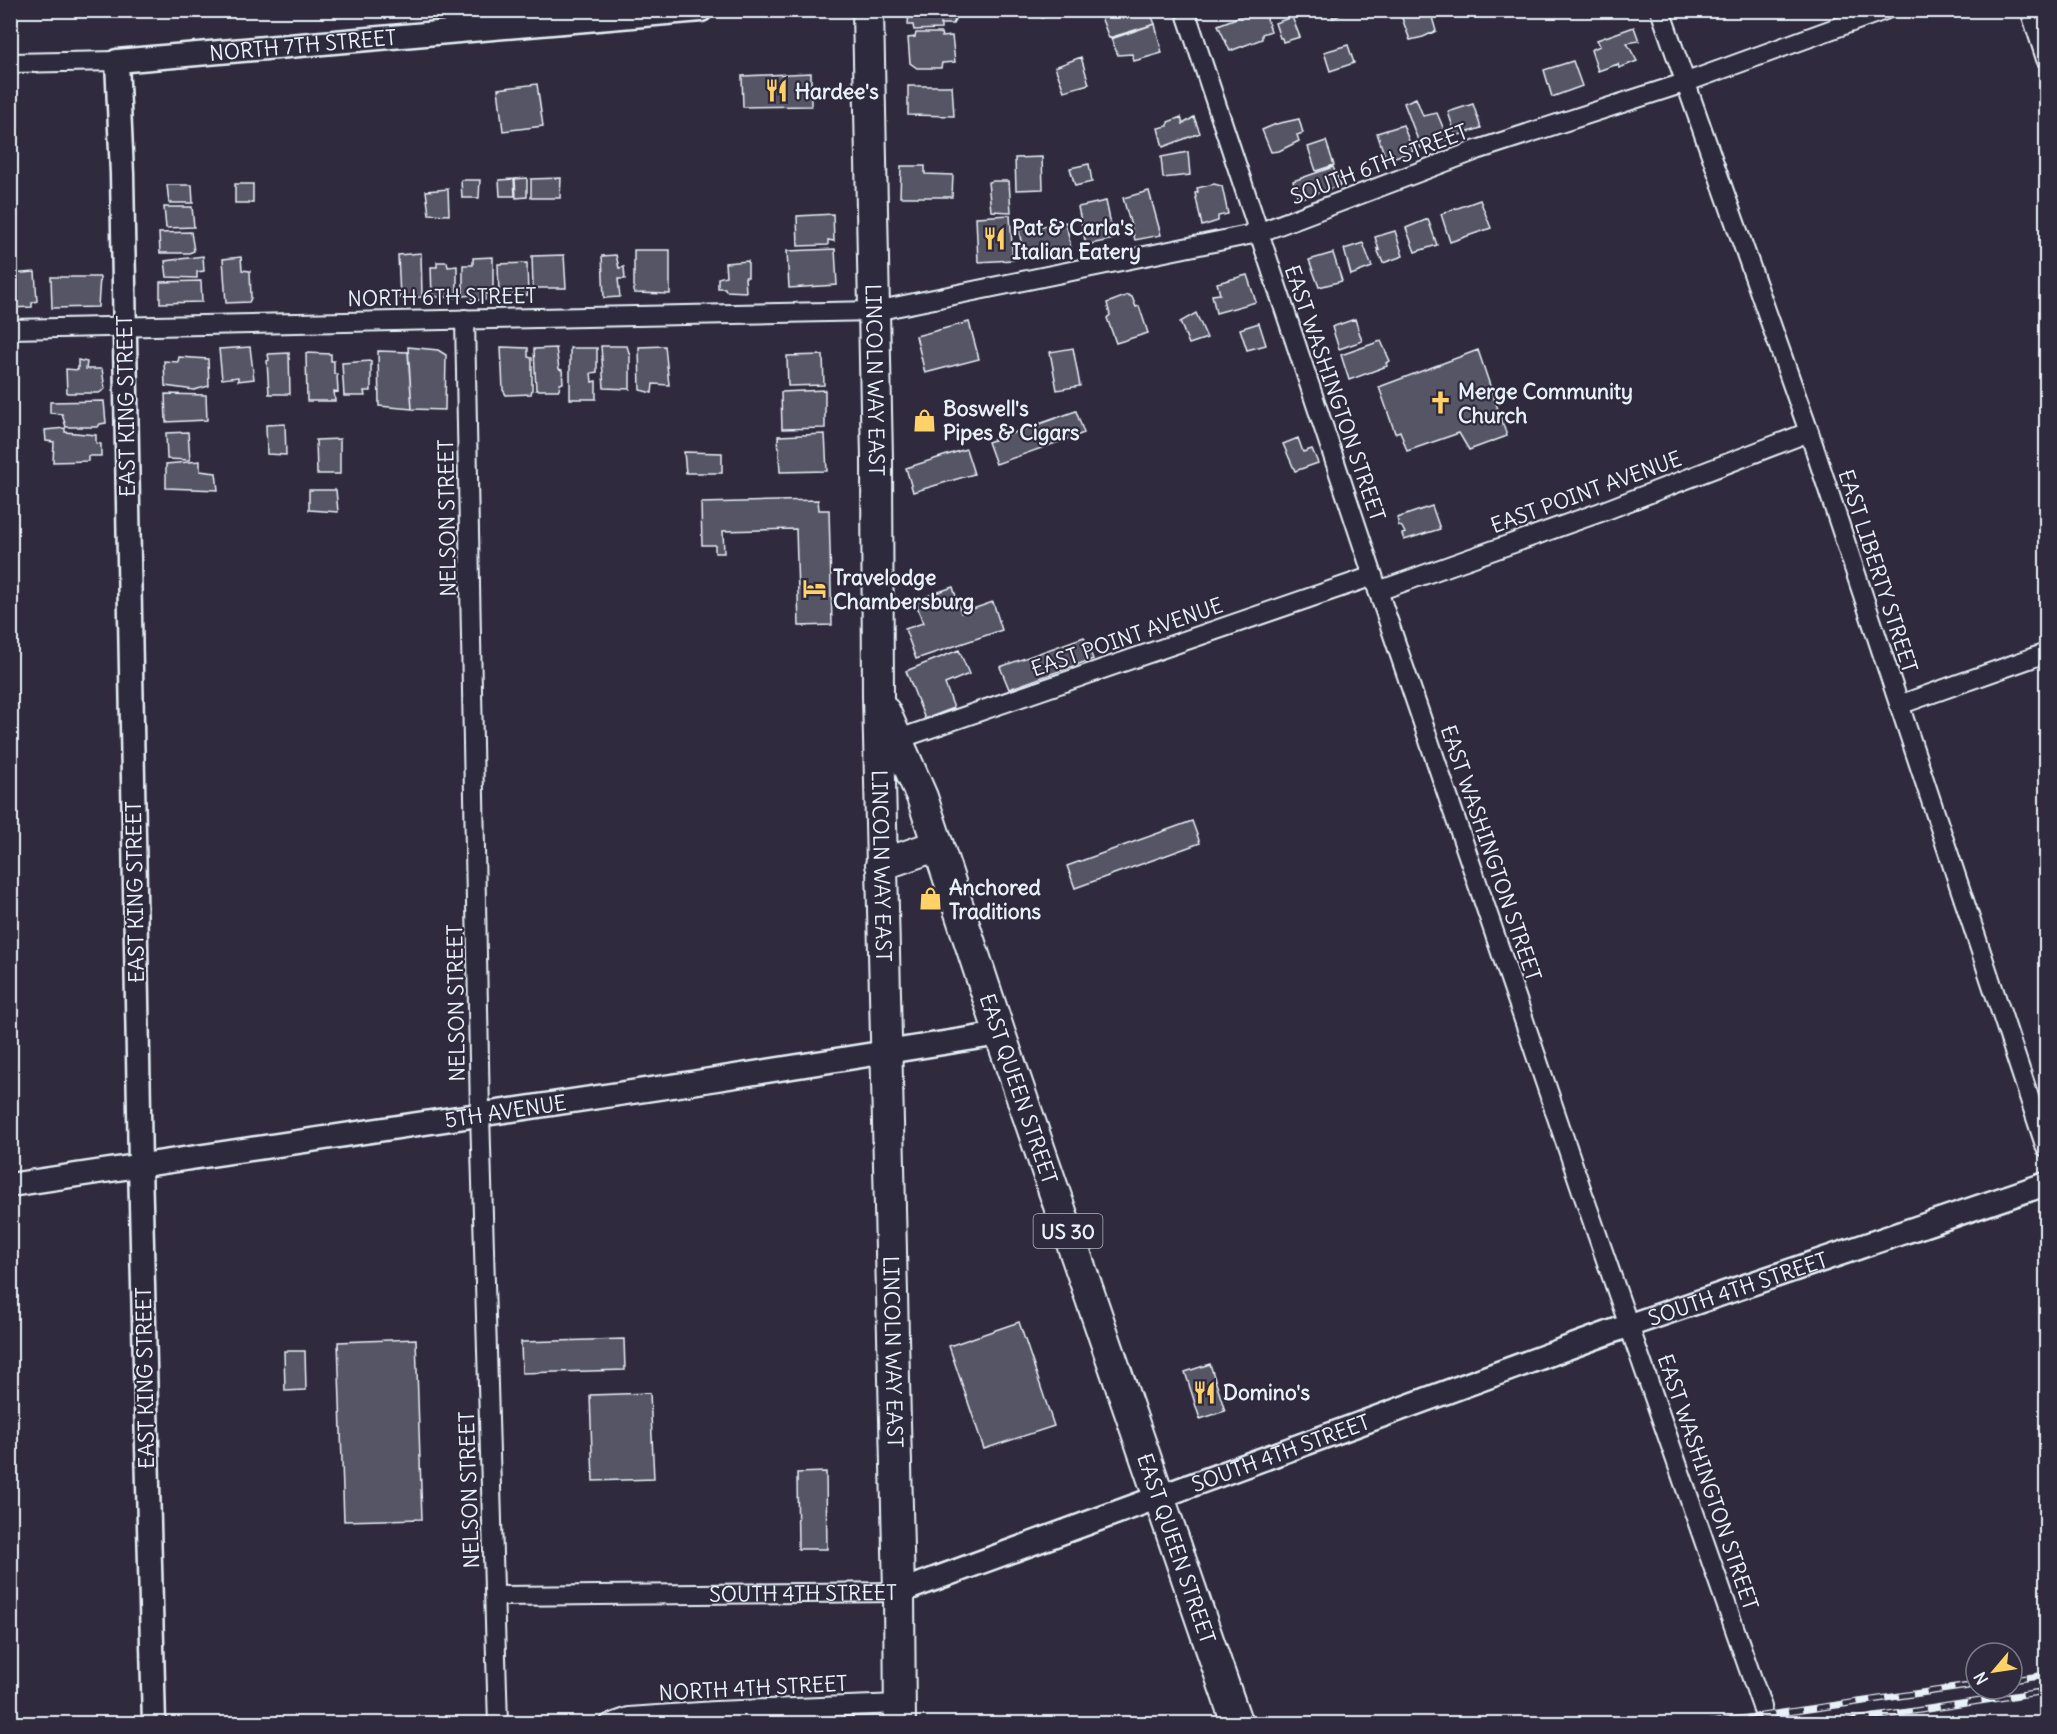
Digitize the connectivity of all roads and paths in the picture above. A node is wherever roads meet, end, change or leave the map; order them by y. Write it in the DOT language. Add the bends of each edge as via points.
graph roads {
  1 [pos="701,10"];
  2 [pos="868,10"];
  3 [pos="1185,10"];
  4 [pos="1659,10"];
  5 [pos="1885,10"];
  6 [pos="2030,10"];
  7 [pos="2046,59"];
  8 [pos="117,61"];
  9 [pos="10,63"];
  10 [pos="1684,83"];
  11 [pos="1258,233"];
  12 [pos="875,311"];
  13 [pos="465,319"];
  14 [pos="124,327"];
  15 [pos="10,329"];
  16 [pos="1809,432"];
  17 [pos="1375,583"];
  18 [pos="2046,653"];
  19 [pos="878,696"];
  20 [pos="1899,705"];
  21 [pos="896,740"];
  22 [pos="938,845"];
  23 [pos="881,865"];
  24 [pos="1000,1034"];
  25 [pos="888,1053"];
  26 [pos="480,1114"];
  27 [pos="2046,1148"];
  28 [pos="140,1165"];
  29 [pos="2046,1184"];
  30 [pos="10,1185"];
  31 [pos="1630,1325"];
  32 [pos="1160,1498"];
  33 [pos="899,1592"];
  34 [pos="495,1596"];
  35 [pos="1762,1707"];
  36 [pos="900,1714"];
  37 [pos="154,1724"];
  38 [pos="498,1724"];
  39 [pos="609,1724"];
  40 [pos="1237,1724"];
  1 -- 8 [label="street, NORTH 7TH STREET"];
  2 -- 12 [label="highway, LINCOLN WAY EAST / US 30"];
  3 -- 11 [label="street, EAST WASHINGTON STREET"];
  4 -- 10 [label="street, EAST LIBERTY STREET"];
  5 -- 10 [label="street, SOUTH 6TH STREET"];
  6 -- 7 [label="street"];
  8 -- 9 [label="street, NORTH 7TH STREET"];
  8 -- 14 [label="street, EAST KING STREET"];
  10 -- 11 [label="street, SOUTH 6TH STREET" via="1477,150"];
  10 -- 16 [label="street, EAST LIBERTY STREET"];
  11 -- 12 [label="street, SOUTH 6TH STREET"];
  11 -- 17 [label="street, EAST WASHINGTON STREET"];
  12 -- 13 [label="street, NORTH 6TH STREET"];
  12 -- 19 [label="highway, LINCOLN WAY EAST / US 30"];
  13 -- 14 [label="street, NORTH 6TH STREET"];
  13 -- 26 [label="street, NELSON STREET"];
  14 -- 15 [label="street, NORTH 6TH STREET"];
  14 -- 28 [label="street, EAST KING STREET"];
  16 -- 17 [label="street, EAST POINT AVENUE" via="1601,512"];
  16 -- 20 [label="street, EAST LIBERTY STREET"];
  17 -- 21 [label="street, EAST POINT AVENUE"];
  17 -- 31 [label="street, EAST WASHINGTON STREET"];
  18 -- 20 [label="street"];
  19 -- 21 [label="highway, EAST QUEEN STREET / US 30"];
  19 -- 23 [label="highway, LINCOLN WAY EAST / US 30"];
  20 -- 27 [label="street, EAST LIBERTY STREET"];
  21 -- 22 [label="highway, EAST QUEEN STREET / US 30"];
  22 -- 23 [label="highway"];
  22 -- 24 [label="highway, EAST QUEEN STREET / US 30"];
  23 -- 25 [label="highway, LINCOLN WAY EAST / US 30"];
  24 -- 25 [label="street, 5TH AVENUE"];
  24 -- 32 [label="highway, EAST QUEEN STREET / US 30"];
  25 -- 26 [label="street, 5TH AVENUE"];
  25 -- 33 [label="highway, LINCOLN WAY EAST / US 30"];
  26 -- 28 [label="street, 5TH AVENUE"];
  26 -- 34 [label="street, NELSON STREET"];
  28 -- 30 [label="street, 5TH AVENUE"];
  28 -- 37 [label="street, EAST KING STREET"];
  29 -- 31 [label="street, SOUTH 4TH STREET"];
  31 -- 32 [label="street, SOUTH 4TH STREET"];
  31 -- 35 [label="street, EAST WASHINGTON STREET"];
  32 -- 33 [label="street, SOUTH 4TH STREET"];
  32 -- 40 [label="highway, EAST QUEEN STREET / US 30"];
  33 -- 34 [label="street, SOUTH 4TH STREET"];
  33 -- 36 [label="highway, LINCOLN WAY EAST / US 30"];
  34 -- 38 [label="street, NELSON STREET"];
  36 -- 39 [label="street, NORTH 4TH STREET" via="651,1715"];
}
